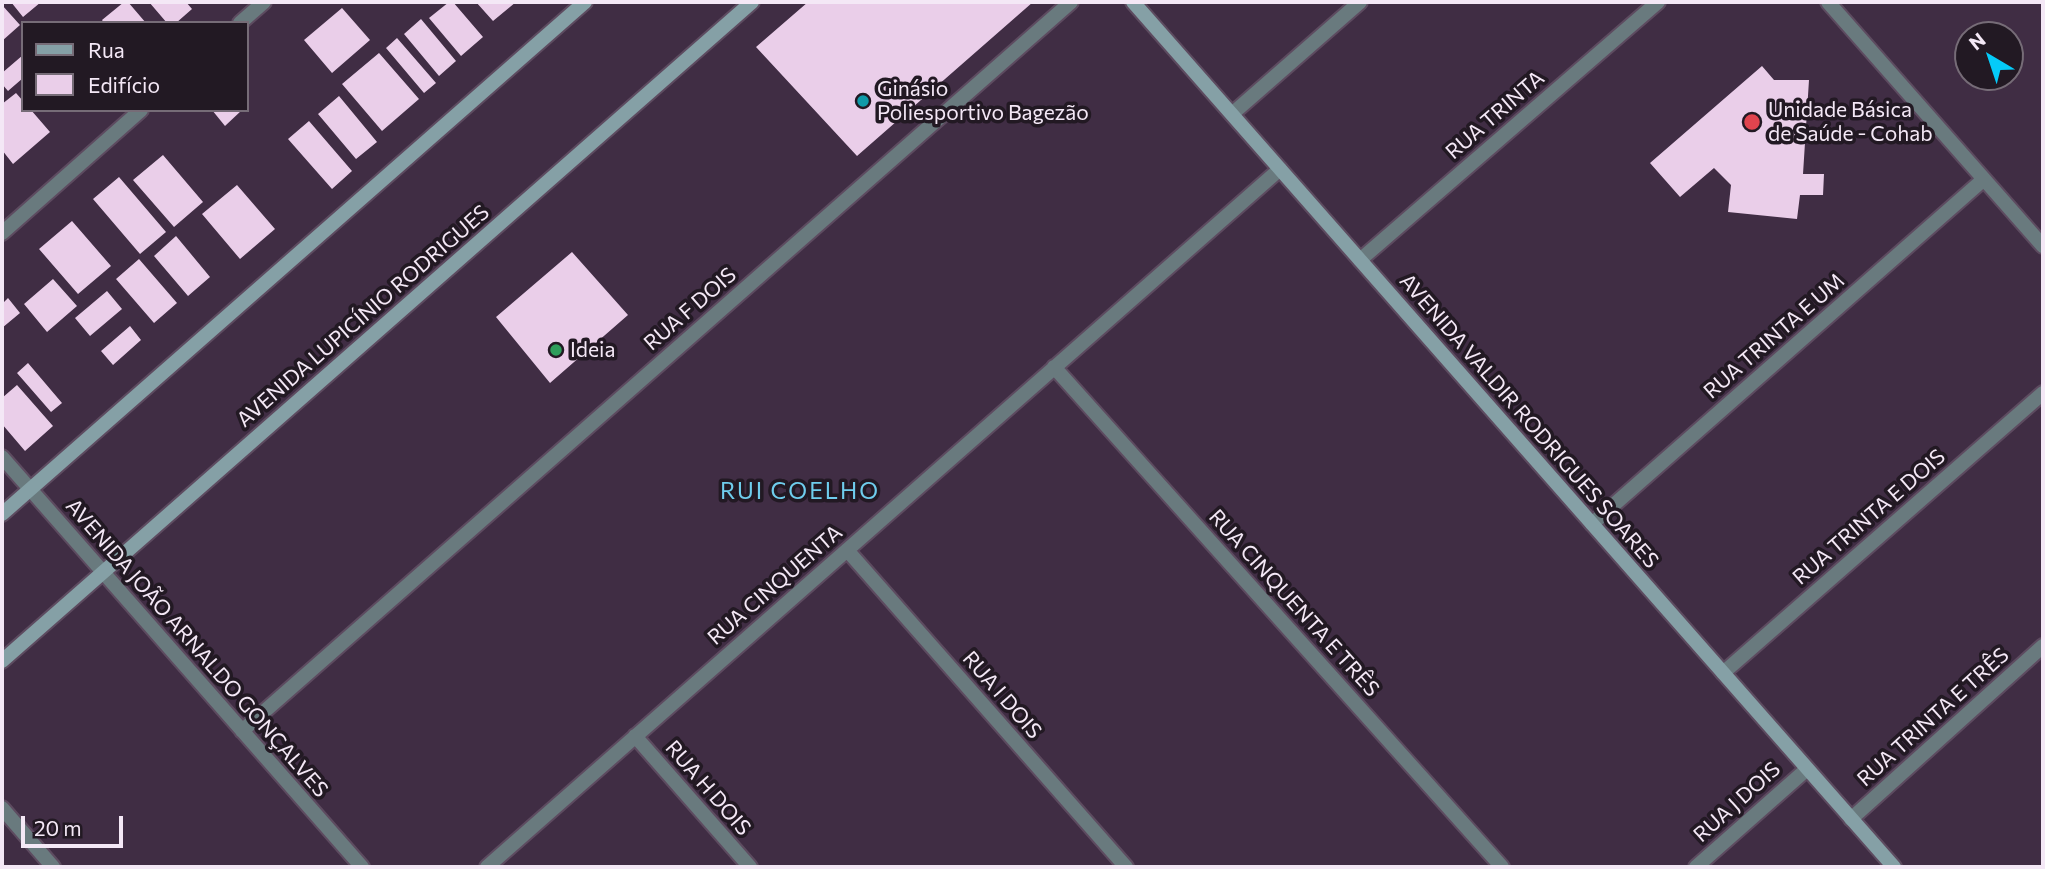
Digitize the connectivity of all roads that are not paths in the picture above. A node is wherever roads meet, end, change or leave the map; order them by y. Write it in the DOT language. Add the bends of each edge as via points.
graph roads {
  1 [pos="264,2"];
  2 [pos="585,2"];
  3 [pos="751,2"];
  4 [pos="1071,2"];
  5 [pos="1133,2"];
  6 [pos="1360,2"];
  7 [pos="1658,2"];
  8 [pos="1828,2"];
  9 [pos="242,21"];
  10 [pos="139,112"];
  11 [pos="1232,114"];
  12 [pos="1280,169"];
  13 [pos="1984,179"];
  14 [pos="2,233"];
  15 [pos="2043,246"];
  16 [pos="1360,260"];
  17 [pos="1055,368"];
  18 [pos="2043,393"];
  19 [pos="2,457"];
  20 [pos="30,489"];
  21 [pos="2,514"];
  22 [pos="1592,524"];
  23 [pos="847,550"];
  24 [pos="103,572"];
  25 [pos="2043,646"];
  26 [pos="2,661"];
  27 [pos="1723,673"];
  28 [pos="242,731"];
  29 [pos="635,736"];
  30 [pos="1807,769"];
  31 [pos="2,808"];
  32 [pos="1851,819"];
  33 [pos="53,867"];
  34 [pos="362,867"];
  35 [pos="487,867"];
  36 [pos="750,867"];
  37 [pos="1126,867"];
  38 [pos="1502,867"];
  39 [pos="1696,867"];
  40 [pos="1894,867"];
  1 -- 9 [label="street"];
  2 -- 20 [label="street"];
  3 -- 24 [label="street, AVENIDA LUPICÍNIO RODRIGUES"];
  4 -- 28 [label="street, RUA F DOIS"];
  5 -- 11 [label="street, AVENIDA VALDIR RODRIGUES SOARES"];
  6 -- 11 [label="street"];
  7 -- 16 [label="street, RUA TRINTA"];
  8 -- 13 [label="street"];
  10 -- 14 [label="street"];
  11 -- 12 [label="street, AVENIDA VALDIR RODRIGUES SOARES"];
  12 -- 16 [label="street, AVENIDA VALDIR RODRIGUES SOARES"];
  12 -- 17 [label="street, RUA CINQUENTA"];
  13 -- 15 [label="street"];
  13 -- 22 [label="street, RUA TRINTA E UM"];
  16 -- 22 [label="street, AVENIDA VALDIR RODRIGUES SOARES"];
  17 -- 23 [label="street, RUA CINQUENTA"];
  17 -- 38 [label="street, RUA CINQUENTA E TRÊS"];
  18 -- 27 [label="street, RUA TRINTA E DOIS"];
  19 -- 20 [label="street, AVENIDA JOÃO ARNALDO GONÇALVES"];
  20 -- 21 [label="street"];
  20 -- 24 [label="street, AVENIDA JOÃO ARNALDO GONÇALVES"];
  22 -- 27 [label="street, AVENIDA VALDIR RODRIGUES SOARES"];
  23 -- 29 [label="street, RUA CINQUENTA"];
  23 -- 37 [label="street, RUA I DOIS"];
  24 -- 26 [label="street, AVENIDA LUPICÍNIO RODRIGUES"];
  24 -- 28 [label="street, AVENIDA JOÃO ARNALDO GONÇALVES"];
  25 -- 32 [label="street, RUA TRINTA E TRÊS"];
  27 -- 30 [label="street, AVENIDA VALDIR RODRIGUES SOARES"];
  28 -- 34 [label="street, AVENIDA JOÃO ARNALDO GONÇALVES"];
  29 -- 35 [label="street, RUA CINQUENTA"];
  29 -- 36 [label="street, RUA H DOIS"];
  30 -- 32 [label="street, AVENIDA VALDIR RODRIGUES SOARES"];
  30 -- 39 [label="street, RUA J DOIS"];
  31 -- 33 [label="street"];
  32 -- 40 [label="street, AVENIDA VALDIR RODRIGUES SOARES"];
}
